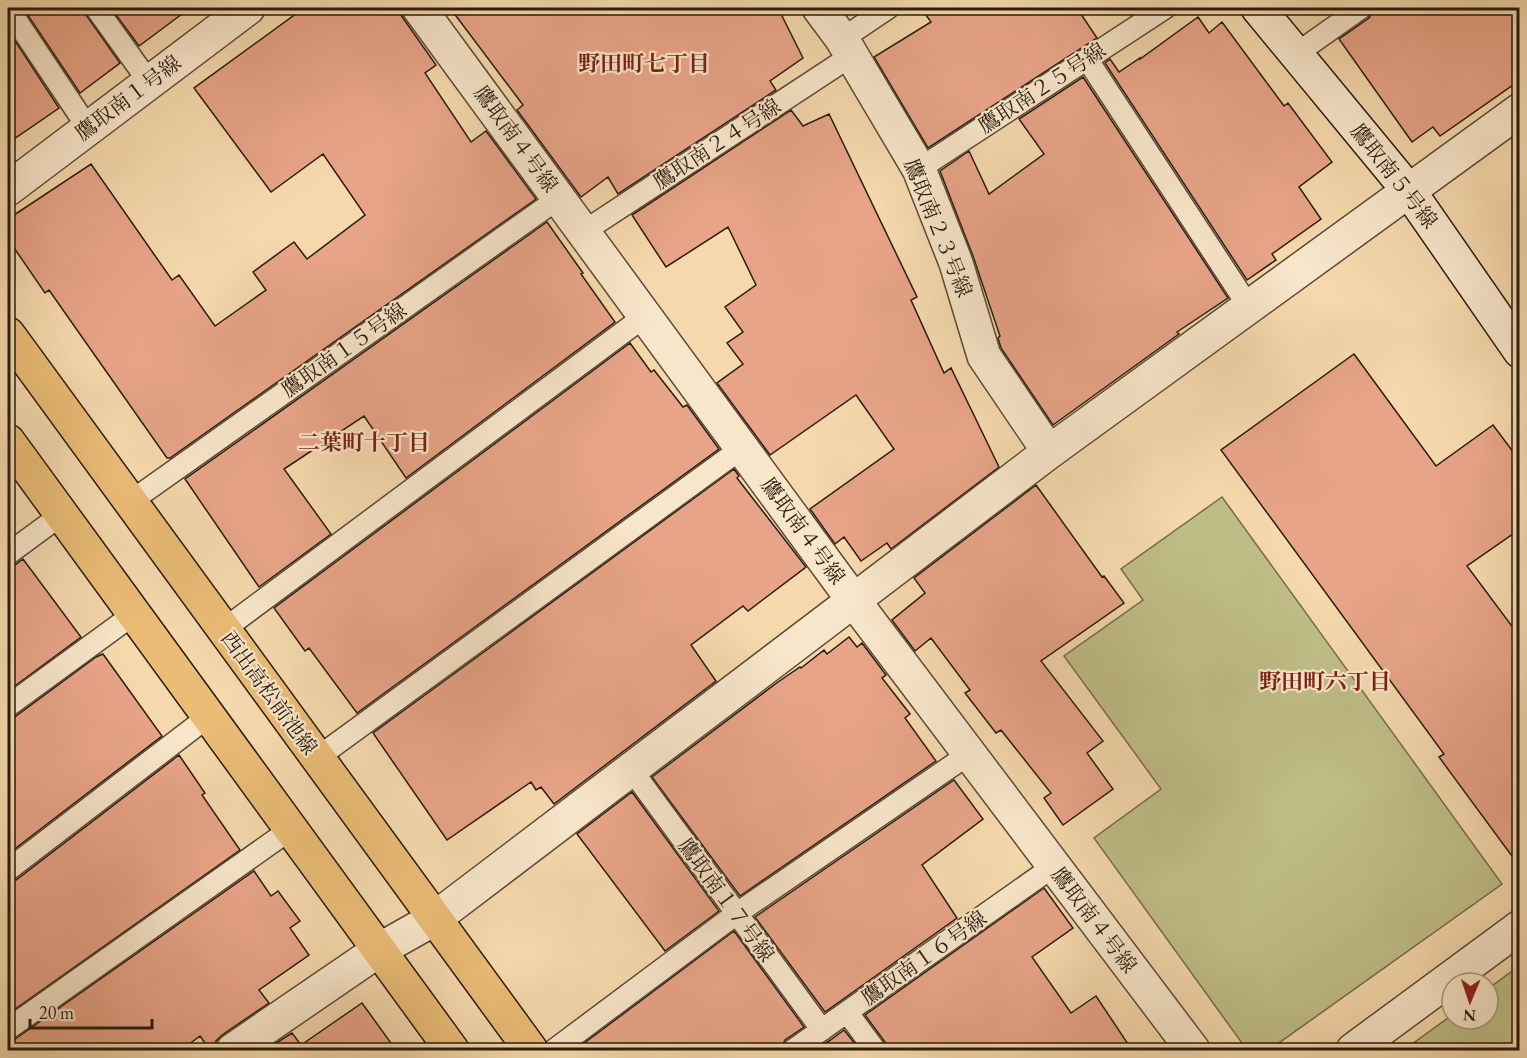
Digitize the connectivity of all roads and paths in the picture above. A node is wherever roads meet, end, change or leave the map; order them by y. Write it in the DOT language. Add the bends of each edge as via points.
graph roads {
  1 [pos="8,8"];
  2 [pos="96,8"];
  3 [pos="248,8"];
  4 [pos="419,8"];
  5 [pos="819,8"];
  6 [pos="888,8"];
  7 [pos="1165,8"];
  8 [pos="1258,8"];
  9 [pos="1361,8"];
  10 [pos="847,47"];
  11 [pos="1296,54"];
  12 [pos="1087,58"];
  13 [pos="149,81"];
  14 [pos="1520,110"];
  15 [pos="88,128"];
  16 [pos="919,170"];
  17 [pos="8,189"];
  18 [pos="1409,191"];
  19 [pos="558,198"];
  20 [pos="583,232"];
  21 [pos="1249,307"];
  22 [pos="645,316"];
  23 [pos="8,334"];
  24 [pos="1520,351"];
  25 [pos="8,441"];
  26 [pos="742,448"];
  27 [pos="1049,452"];
  28 [pos="130,502"];
  29 [pos="61,515"];
  30 [pos="8,554"];
  31 [pos="854,601"];
  32 [pos="134,614"];
  33 [pos="224,630"];
  34 [pos="8,706"];
  35 [pos="209,716"];
  36 [pos="969,754"];
  37 [pos="317,758"];
  38 [pos="631,769"];
  39 [pos="291,829"];
  40 [pos="1054,866"];
  41 [pos="8,870"];
  42 [pos="736,914"];
  43 [pos="434,919"];
  44 [pos="1520,927"];
  45 [pos="379,950"];
  46 [pos="847,1012"];
  47 [pos="8,1029"];
  48 [pos="822,1030"];
  49 [pos="233,1050"];
  50 [pos="453,1050"];
  51 [pos="531,1050"];
  52 [pos="554,1050"];
  53 [pos="793,1050"];
  54 [pos="875,1050"];
  55 [pos="1193,1050"];
  56 [pos="1353,1050"];
  1 -- 15 [label="lane"];
  2 -- 13 [label="lane"];
  3 -- 13 [label="street, 鷹取南１号線"];
  4 -- 19 [label="street, 鷹取南４号線"];
  5 -- 10 [label="street, 鷹取南２３号線"];
  6 -- 10 [label="lane, 鷹取南２４号線"];
  7 -- 12 [label="lane, 鷹取南２５号線"];
  8 -- 11 [label="street, 鷹取南５号線"];
  9 -- 11 [label="lane"];
  10 -- 16 [label="street, 鷹取南２３号線"];
  10 -- 20 [label="lane, 鷹取南２４号線"];
  11 -- 18 [label="street, 鷹取南５号線"];
  12 -- 16 [label="lane, 鷹取南２５号線"];
  12 -- 21 [label="lane"];
  13 -- 15 [label="street, 鷹取南１号線"];
  14 -- 18 [label="street"];
  15 -- 17 [label="street, 鷹取南１号線"];
  16 -- 27 [label="street, 鷹取南２３号線" via="956,263 984,356"];
  18 -- 21 [label="street"];
  18 -- 24 [label="street, 鷹取南５号線"];
  19 -- 20 [label="street, 鷹取南４号線"];
  19 -- 28 [label="lane, 鷹取南１５号線"];
  20 -- 22 [label="street, 鷹取南４号線"];
  21 -- 27 [label="street"];
  22 -- 26 [label="street, 鷹取南４号線"];
  22 -- 33 [label="lane"];
  23 -- 28 [label="main road, 西出高松前池線"];
  25 -- 29 [label="main road"];
  26 -- 31 [label="street, 鷹取南４号線"];
  26 -- 37 [label="lane"];
  27 -- 31 [label="street"];
  28 -- 33 [label="main road, 西出高松前池線"];
  29 -- 30 [label="lane"];
  29 -- 32 [label="main road"];
  31 -- 36 [label="street, 鷹取南４号線"];
  31 -- 38 [label="street"];
  32 -- 34 [label="lane"];
  32 -- 35 [label="main road"];
  33 -- 37 [label="main road, 西出高松前池線"];
  35 -- 39 [label="main road"];
  35 -- 41 [label="lane"];
  36 -- 40 [label="street, 鷹取南４号線"];
  36 -- 42 [label="lane"];
  37 -- 43 [label="main road, 西出高松前池線"];
  38 -- 42 [label="lane, 鷹取南１７号線"];
  38 -- 43 [label="street"];
  39 -- 45 [label="main road"];
  39 -- 47 [label="lane"];
  40 -- 46 [label="lane, 鷹取南１６号線"];
  40 -- 55 [label="street, 鷹取南４号線"];
  42 -- 48 [label="lane, 鷹取南１７号線"];
  42 -- 52 [label="lane"];
  43 -- 45 [label="street"];
  43 -- 51 [label="main road, 西出高松前池線"];
  44 -- 56 [label="street"];
  45 -- 49 [label="street"];
  45 -- 50 [label="main road"];
  46 -- 48 [label="lane, 鷹取南１６号線"];
  46 -- 54 [label="lane"];
  48 -- 53 [label="lane, 鷹取南１６号線"];
}
